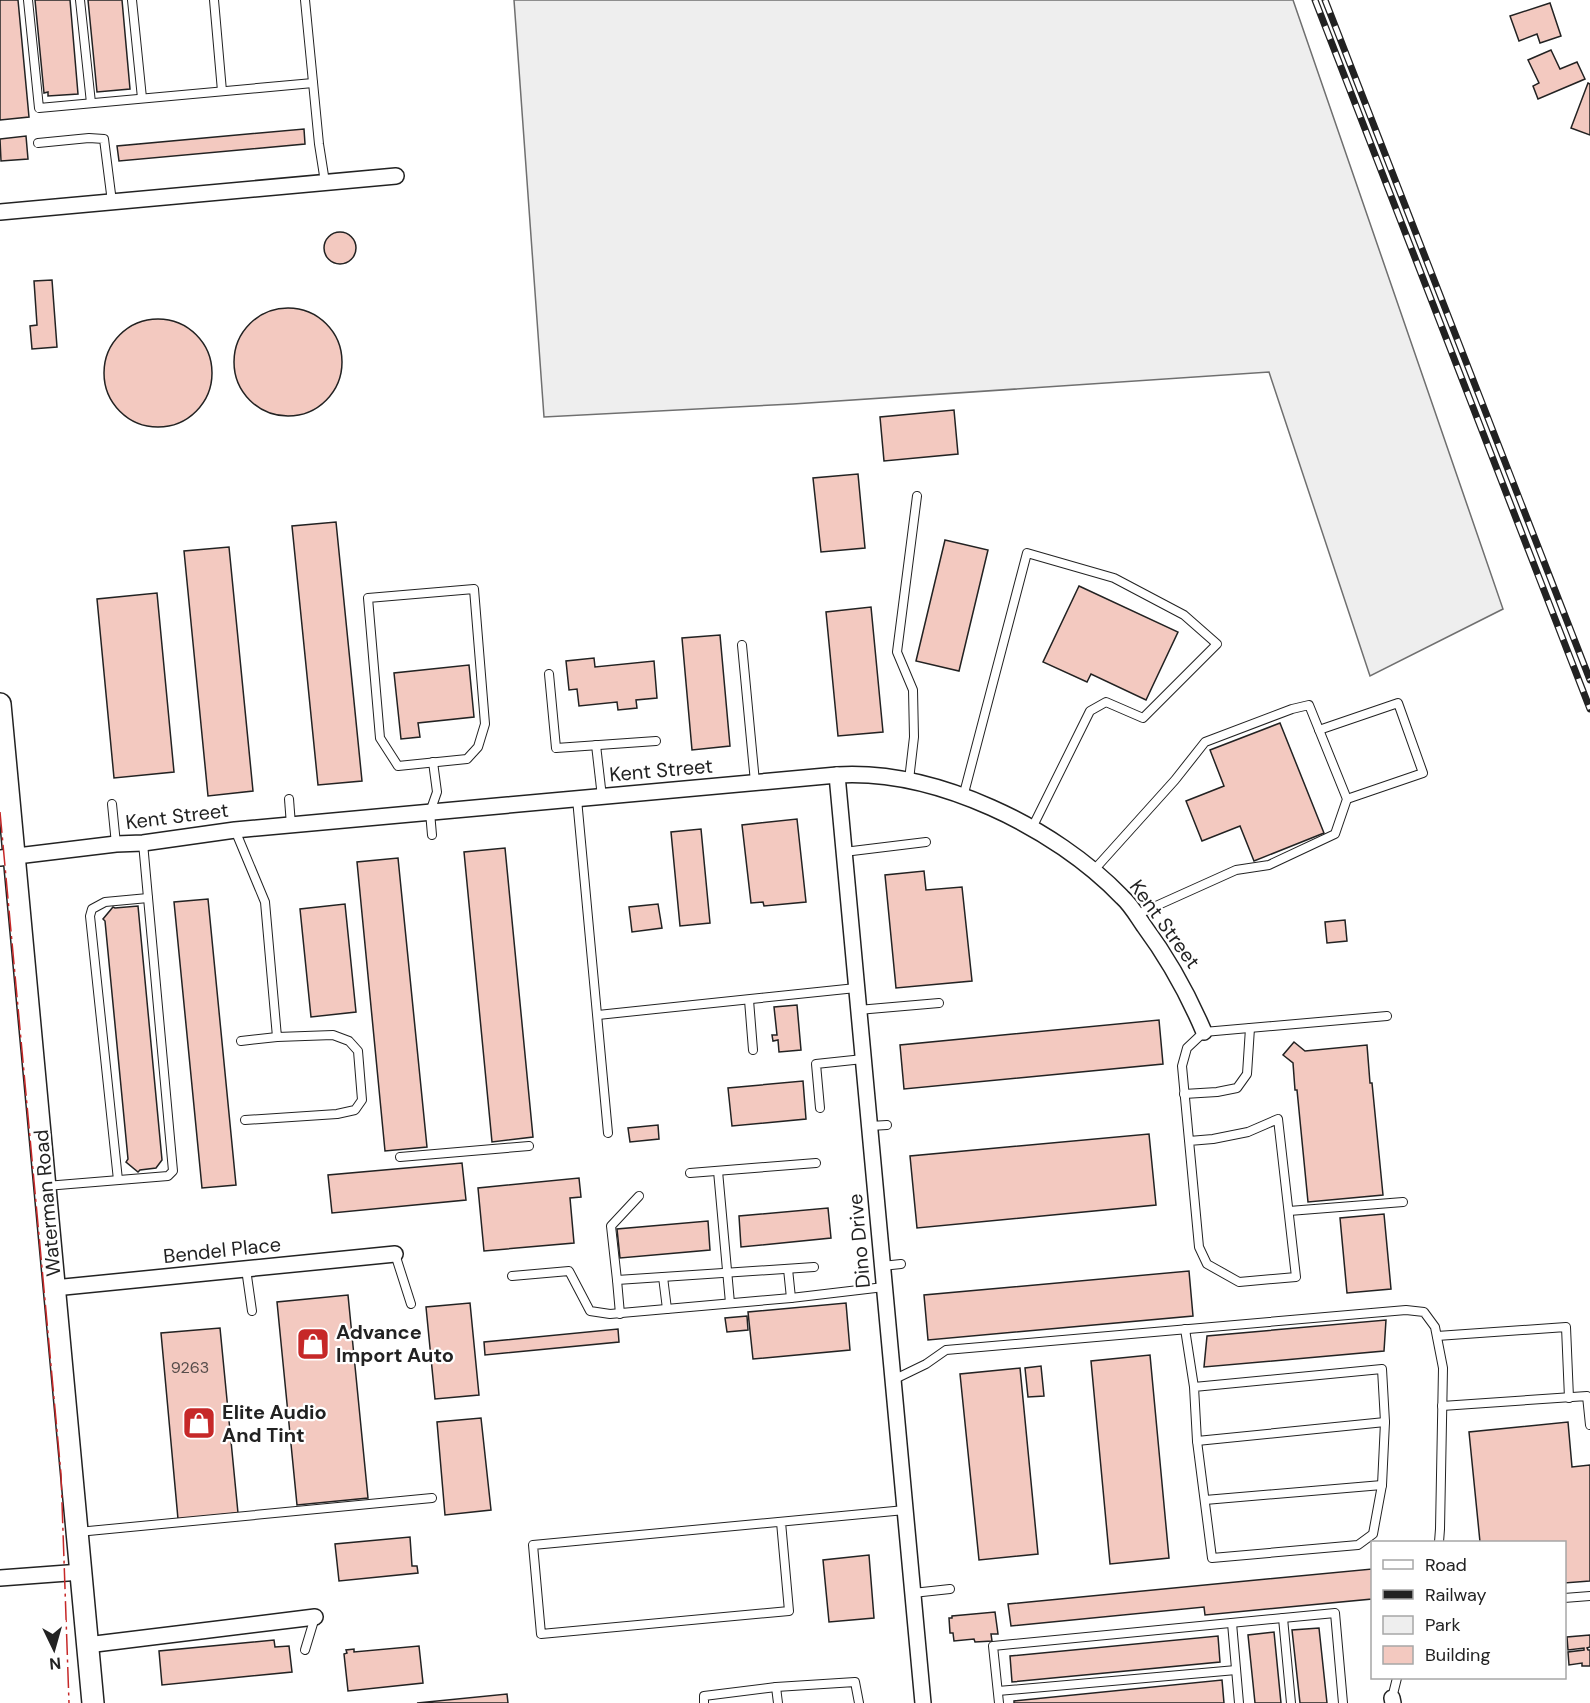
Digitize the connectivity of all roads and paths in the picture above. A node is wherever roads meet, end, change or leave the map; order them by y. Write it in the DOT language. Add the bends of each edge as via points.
graph roads {
  1 [pos="28,0"];
  2 [pos="80,0"];
  3 [pos="132,0"];
  4 [pos="213,0"];
  5 [pos="305,0"];
  6 [pos="313,83"];
  7 [pos="222,91"];
  8 [pos="142,98"];
  9 [pos="91,104"];
  10 [pos="38,143"];
  11 [pos="396,176"];
  12 [pos="325,182"];
  13 [pos="112,202"];
  14 [pos="0,212"];
  15 [pos="917,496"];
  16 [pos="742,645"];
  17 [pos="549,674"];
  18 [pos="0,704"];
  19 [pos="1319,730"];
  20 [pos="656,741"];
  21 [pos="596,745"];
  22 [pos="434,762"];
  23 [pos="837,775"];
  24 [pos="909,780"];
  25 [pos="755,782"];
  26 [pos="602,797"];
  27 [pos="963,797"];
  28 [pos="289,799"];
  29 [pos="577,799"];
  30 [pos="1347,800"];
  31 [pos="112,804"];
  32 [pos="430,812"];
  33 [pos="291,825"];
  34 [pos="1032,828"];
  35 [pos="235,830"];
  36 [pos="432,835"];
  37 [pos="926,842"];
  38 [pos="143,843"];
  39 [pos="116,844"];
  40 [pos="844,852"];
  41 [pos="7,858"];
  42 [pos="1094,870"];
  43 [pos="148,898"];
  44 [pos="1136,915"];
  45 [pos="856,988"];
  46 [pos="749,1000"];
  47 [pos="939,1003"];
  48 [pos="858,1010"];
  49 [pos="598,1015"];
  50 [pos="1387,1016"];
  51 [pos="1250,1028"];
  52 [pos="1204,1032"];
  53 [pos="277,1037"];
  54 [pos="241,1041"];
  55 [pos="753,1050"];
  56 [pos="863,1059"];
  57 [pos="1184,1094"];
  58 [pos="820,1108"];
  59 [pos="246,1120"];
  60 [pos="887,1125"];
  61 [pos="870,1126"];
  62 [pos="608,1134"];
  63 [pos="1189,1141"];
  64 [pos="529,1146"];
  65 [pos="400,1157"];
  66 [pos="816,1163"];
  67 [pos="718,1171"];
  68 [pos="690,1173"];
  69 [pos="117,1180"];
  70 [pos="45,1187"];
  71 [pos="639,1196"];
  72 [pos="1403,1202"];
  73 [pos="1289,1211"];
  74 [pos="395,1254"];
  75 [pos="900,1264"];
  76 [pos="882,1266"];
  77 [pos="814,1267"];
  78 [pos="246,1269"];
  79 [pos="788,1269"];
  80 [pos="728,1273"];
  81 [pos="512,1276"];
  82 [pos="663,1277"];
  83 [pos="617,1280"];
  84 [pos="884,1287"];
  85 [pos="54,1288"];
  86 [pos="791,1298"];
  87 [pos="730,1303"];
  88 [pos="411,1304"];
  89 [pos="667,1309"];
  90 [pos="252,1311"];
  91 [pos="620,1314"];
  92 [pos="1185,1329"];
  93 [pos="1437,1336"];
  94 [pos="893,1380"];
  95 [pos="1194,1387"];
  96 [pos="1569,1398"];
  97 [pos="1442,1406"];
  98 [pos="1385,1422"];
  99 [pos="1590,1425"];
  100 [pos="1197,1441"];
  101 [pos="1382,1485"];
  102 [pos="432,1498"];
  103 [pos="1205,1500"];
  104 [pos="905,1510"];
  105 [pos="781,1522"];
  106 [pos="77,1532"];
  107 [pos="1438,1541"];
  108 [pos="81,1572"];
  109 [pos="0,1578"];
  110 [pos="950,1589"];
  111 [pos="912,1593"];
  112 [pos="1590,1596"];
  113 [pos="1566,1598"];
  114 [pos="315,1617"];
  115 [pos="1282,1618"];
  116 [pos="1232,1623"];
  117 [pos="87,1645"];
  118 [pos="305,1650"];
  119 [pos="1236,1670"];
  120 [pos="1397,1679"];
  121 [pos="776,1687"];
  122 [pos="998,1691"];
  123 [pos="1392,1700"];
  124 [pos="93,1703"];
  125 [pos="704,1703"];
  126 [pos="778,1703"];
  127 [pos="859,1703"];
  128 [pos="923,1703"];
  129 [pos="999,1703"];
  130 [pos="1239,1703"];
  131 [pos="1291,1703"];
  132 [pos="1343,1703"];
  1 -- 9 [label="lane" via="39,108"];
  2 -- 9 [label="lane"];
  3 -- 8 [label="lane"];
  4 -- 7 [label="lane"];
  5 -- 6 [label="lane"];
  6 -- 7 [label="lane"];
  6 -- 12 [label="lane"];
  7 -- 8 [label="lane"];
  8 -- 9 [label="lane"];
  10 -- 13 [label="lane" via="105,139"];
  11 -- 12 [label="street"];
  12 -- 13 [label="street"];
  13 -- 14 [label="street"];
  15 -- 24 [label="lane" via="897,651 913,690 914,737"];
  16 -- 25 [label="lane"];
  17 -- 21 [label="lane" via="556,747"];
  18 -- 41 [label="main road, Waterman Road"];
  19 -- 30 [label="lane"];
  19 -- 30 [label="lane" via="1398,703 1423,773"];
  19 -- 42 [label="lane" via="1309,705 1205,742"];
  20 -- 21 [label="lane"];
  21 -- 26 [label="lane"];
  22 -- 22 [label="lane" via="398,766 380,738 368,598 474,589 485,724 478,747 467,759"];
  22 -- 32 [label="lane" via="437,792"];
  23 -- 24 [label="street, Kent Street"];
  23 -- 25 [label="street, Kent Street"];
  23 -- 40 [label="street, Dino Drive"];
  24 -- 27 [label="street, Kent Street"];
  25 -- 26 [label="street, Kent Street"];
  26 -- 29 [label="street, Kent Street"];
  27 -- 34 [label="street, Kent Street"];
  27 -- 34 [label="lane" via="1028,553 1114,578 1184,615 1217,644 1143,717 1106,702 1090,711"];
  28 -- 33 [label="lane"];
  29 -- 32 [label="street, Kent Street"];
  29 -- 49 [label="lane"];
  30 -- 44 [label="lane" via="1335,834 1269,865 1236,870"];
  31 -- 39 [label="lane"];
  32 -- 33 [label="street, Kent Street"];
  32 -- 36 [label="lane"];
  33 -- 35 [label="street, Kent Street"];
  34 -- 42 [label="street, Kent Street"];
  35 -- 38 [label="street, Kent Street"];
  35 -- 53 [label="lane" via="265,902"];
  37 -- 40 [label="lane"];
  38 -- 39 [label="street, Kent Street"];
  38 -- 43 [label="lane"];
  39 -- 41 [label="street, Kent Street"];
  40 -- 45 [label="street, Dino Drive"];
  41 -- 70 [label="main road, Waterman Road"];
  42 -- 44 [label="street, Kent Street"];
  43 -- 69 [label="lane" via="105,902 92,909 90,916"];
  43 -- 69 [label="lane" via="173,1171 168,1176"];
  44 -- 52 [label="street, Kent Street" via="1170,962"];
  45 -- 46 [label="lane"];
  45 -- 48 [label="street, Dino Drive"];
  46 -- 49 [label="lane"];
  46 -- 55 [label="lane"];
  47 -- 48 [label="lane"];
  48 -- 56 [label="street, Dino Drive"];
  49 -- 62 [label="lane"];
  50 -- 51 [label="lane"];
  51 -- 52 [label="lane"];
  51 -- 57 [label="lane" via="1247,1074 1237,1088"];
  52 -- 57 [label="lane" via="1187,1048 1182,1066"];
  53 -- 54 [label="lane"];
  53 -- 59 [label="lane" via="333,1035 349,1041 358,1051 362,1100 355,1110 338,1114"];
  56 -- 58 [label="lane" via="816,1064"];
  56 -- 61 [label="street, Dino Drive"];
  57 -- 63 [label="lane"];
  60 -- 61 [label="lane"];
  61 -- 76 [label="street, Dino Drive"];
  63 -- 73 [label="lane" via="1248,1132 1278,1119"];
  63 -- 73 [label="lane" via="1199,1247 1207,1264 1239,1282 1296,1277"];
  64 -- 65 [label="lane"];
  66 -- 67 [label="lane"];
  67 -- 68 [label="lane"];
  67 -- 80 [label="lane"];
  69 -- 70 [label="lane"];
  70 -- 85 [label="main road, Waterman Road"];
  71 -- 83 [label="lane" via="611,1226"];
  72 -- 73 [label="lane"];
  74 -- 78 [label="street, Bendel Place"];
  74 -- 88 [label="lane"];
  75 -- 76 [label="lane"];
  76 -- 84 [label="street, Dino Drive"];
  77 -- 79 [label="lane"];
  78 -- 85 [label="street, Bendel Place"];
  78 -- 90 [label="lane"];
  79 -- 80 [label="lane"];
  79 -- 86 [label="lane"];
  80 -- 82 [label="lane"];
  80 -- 87 [label="lane"];
  81 -- 91 [label="lane" via="569,1271 590,1311"];
  82 -- 83 [label="lane"];
  82 -- 89 [label="lane"];
  83 -- 91 [label="lane"];
  84 -- 86 [label="lane"];
  84 -- 94 [label="street, Dino Drive"];
  85 -- 106 [label="main road, Waterman Road"];
  86 -- 87 [label="lane"];
  87 -- 89 [label="lane"];
  89 -- 91 [label="lane"];
  92 -- 93 [label="lane" via="1406,1310 1424,1312"];
  92 -- 94 [label="lane" via="946,1350"];
  92 -- 95 [label="lane"];
  93 -- 96 [label="lane" via="1566,1327"];
  93 -- 97 [label="lane" via="1443,1368"];
  94 -- 104 [label="street, Dino Drive"];
  95 -- 98 [label="lane" via="1382,1369"];
  95 -- 100 [label="lane"];
  96 -- 97 [label="lane"];
  96 -- 99 [label="lane" via="1587,1396"];
  97 -- 107 [label="lane"];
  98 -- 100 [label="lane"];
  98 -- 101 [label="lane"];
  100 -- 103 [label="lane"];
  101 -- 103 [label="lane"];
  101 -- 103 [label="lane" via="1373,1534 1358,1545 1212,1558"];
  102 -- 106 [label="lane"];
  104 -- 105 [label="lane"];
  104 -- 111 [label="street, Dino Drive"];
  105 -- 105 [label="lane" via="532,1545 541,1634 789,1611"];
  106 -- 108 [label="main road, Waterman Road"];
  108 -- 109 [label="street"];
  108 -- 117 [label="main road, Waterman Road"];
  110 -- 111 [label="lane"];
  111 -- 128 [label="street, Dino Drive"];
  112 -- 113 [label="lane"];
  114 -- 117 [label="street" via="148,1644"];
  114 -- 118 [label="lane"];
  115 -- 116 [label="lane"];
  115 -- 131 [label="lane"];
  115 -- 132 [label="lane" via="1335,1613"];
  116 -- 119 [label="lane"];
  116 -- 122 [label="lane" via="993,1646"];
  117 -- 124 [label="main road, Waterman Road"];
  119 -- 122 [label="lane"];
  119 -- 130 [label="lane"];
  120 -- 123 [label="lane"];
  121 -- 125 [label="lane" via="704,1696"];
  121 -- 126 [label="lane"];
  121 -- 127 [label="lane" via="855,1682"];
  122 -- 129 [label="lane"];
}
